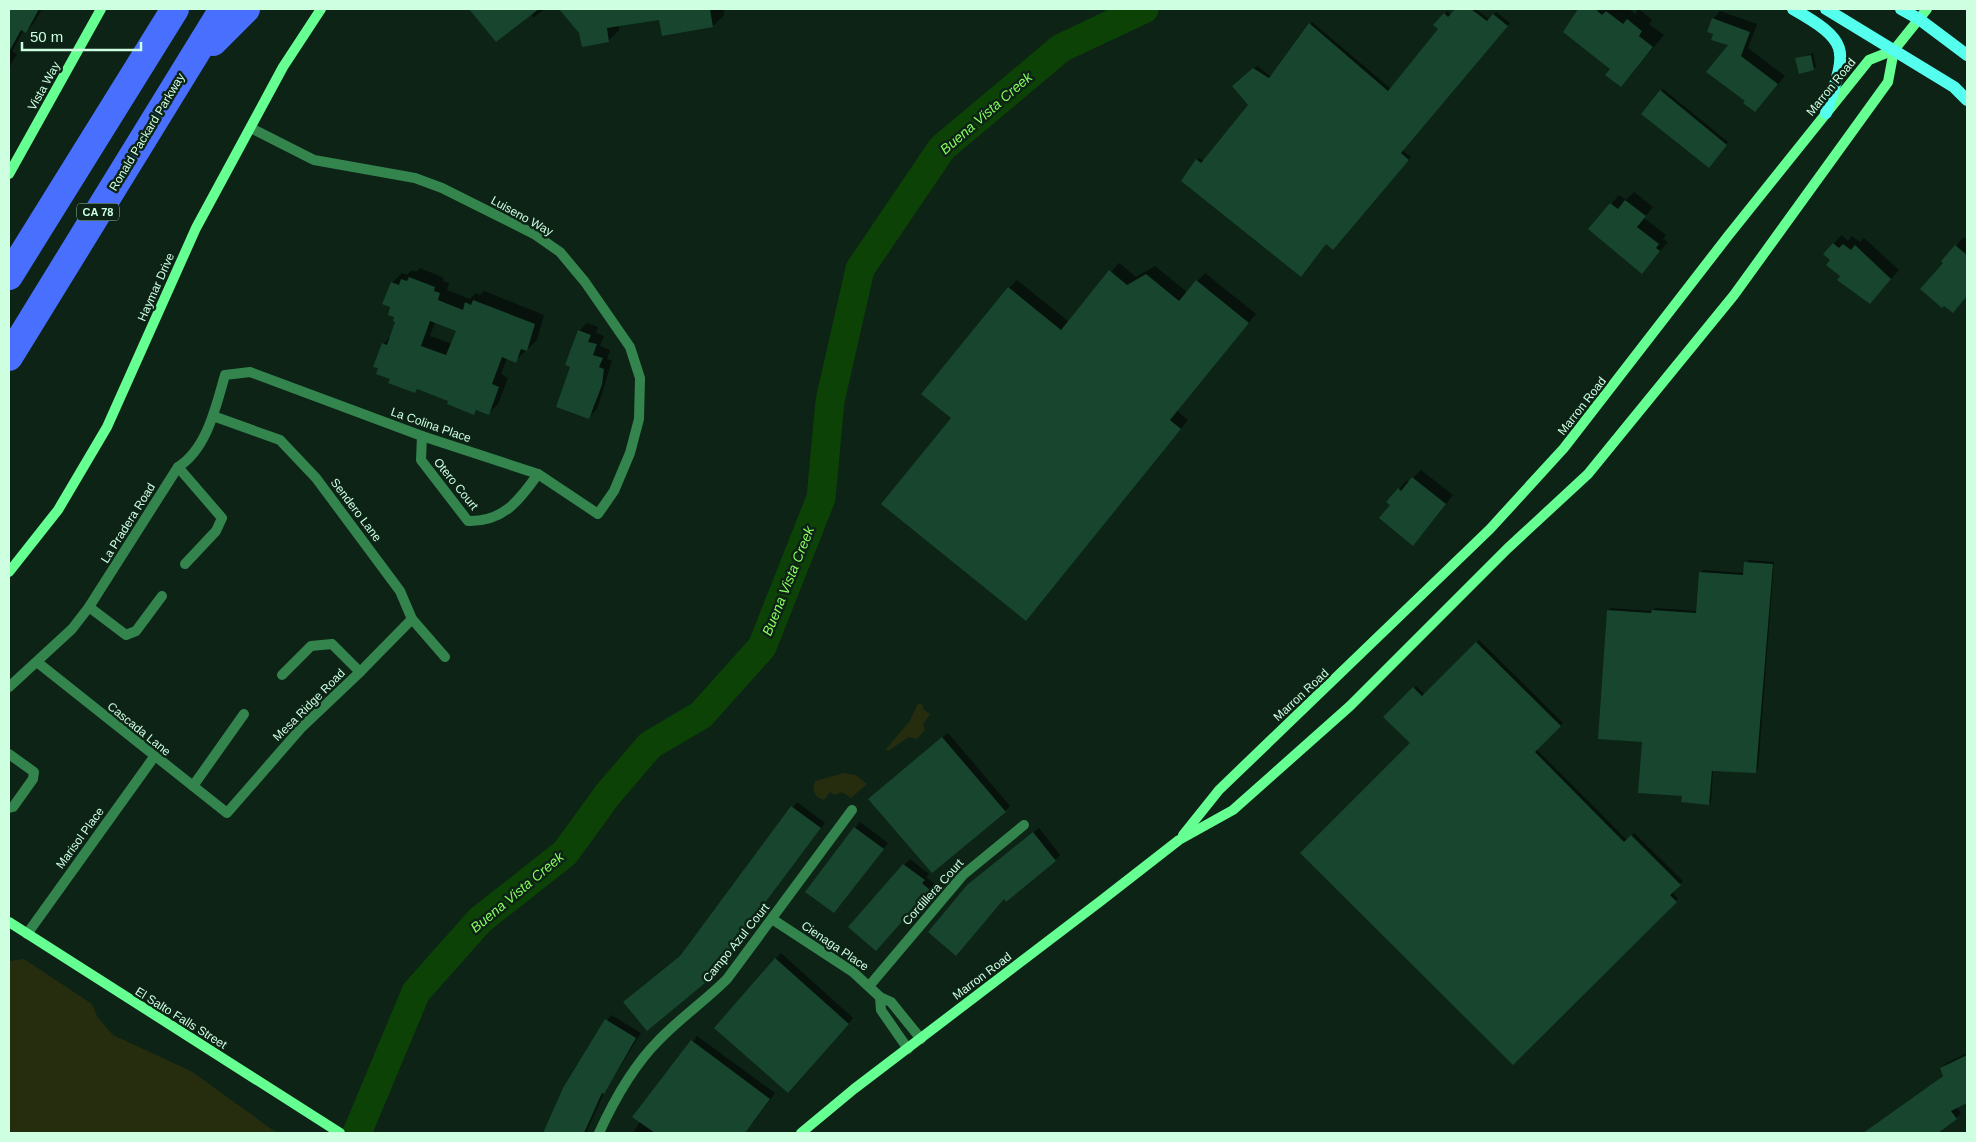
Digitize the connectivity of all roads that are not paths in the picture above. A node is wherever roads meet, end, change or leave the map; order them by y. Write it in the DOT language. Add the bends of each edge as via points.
graph roads {
  1 [pos="101,9"];
  2 [pos="163,9"];
  3 [pos="174,9"];
  4 [pos="222,9"];
  5 [pos="246,9"];
  6 [pos="321,9"];
  7 [pos="1793,9"];
  8 [pos="1826,9"];
  9 [pos="1901,9"];
  10 [pos="1923,14"];
  11 [pos="1894,50"];
  12 [pos="1967,55"];
  13 [pos="186,66"];
  14 [pos="1967,100"];
  15 [pos="114,107"];
  16 [pos="1826,113"];
  17 [pos="251,128"];
  18 [pos="9,174"];
  19 [pos="9,276"];
  20 [pos="9,357"];
  21 [pos="250,372"];
  22 [pos="213,416"];
  23 [pos="422,436"];
  24 [pos="178,467"];
  25 [pos="538,474"];
  26 [pos="598,514"];
  27 [pos="185,564"];
  28 [pos="9,572"];
  29 [pos="162,596"];
  30 [pos="89,607"];
  31 [pos="412,619"];
  32 [pos="446,657"];
  33 [pos="37,662"];
  34 [pos="360,672"];
  35 [pos="282,675"];
  36 [pos="9,687"];
  37 [pos="244,714"];
  38 [pos="9,754"];
  39 [pos="154,757"];
  40 [pos="193,786"];
  41 [pos="9,808"];
  42 [pos="852,810"];
  43 [pos="227,813"];
  44 [pos="1024,825"];
  45 [pos="1179,840"];
  46 [pos="772,919"];
  47 [pos="9,922"];
  48 [pos="27,934"];
  49 [pos="870,985"];
  50 [pos="880,997"];
  51 [pos="921,1039"];
  52 [pos="908,1048"];
  53 [pos="340,1133"];
  54 [pos="599,1133"];
  55 [pos="801,1133"];
  1 -- 18 [label="street, Vista Way"];
  2 -- 15 [label="highway"];
  3 -- 15 [label="highway"];
  4 -- 13 [label="highway, Ronald Packard Parkway / CA 78"];
  5 -- 13 [label="highway"];
  6 -- 17 [label="street, Haymar Drive" via="283,67"];
  7 -- 16 [label="main road" via="1822,25 1836,39 1840,50 1837,80"];
  8 -- 11 [label="main road"];
  9 -- 10 [label="main road"];
  10 -- 11 [label="street"];
  10 -- 12 [label="main road"];
  11 -- 14 [label="main road" via="1954,87"];
  11 -- 16 [label="street, Marron Road" via="1869,60"];
  11 -- 45 [label="street, Marron Road" via="1888,82 1763,257 1588,474 1507,549 1336,719 1233,810"];
  13 -- 20 [label="highway, Ronald Packard Parkway / CA 78"];
  15 -- 19 [label="highway"];
  16 -- 45 [label="street, Marron Road" via="1564,448 1490,529 1219,790"];
  17 -- 26 [label="street, Luiseno Way" via="314,160 415,178 442,188 534,234 560,252 630,347 640,378 639,419 630,453 614,491"];
  17 -- 28 [label="street, Haymar Drive" via="196,228 107,427 58,510"];
  21 -- 22 [label="street, La Pradera Road" via="225,375"];
  21 -- 23 [label="street, La Colina Place"];
  22 -- 24 [label="street, La Pradera Road" via="190,460"];
  22 -- 31 [label="street, Sendero Lane" via="280,440 316,478 395,583"];
  23 -- 25 [label="street, La Colina Place"];
  23 -- 25 [label="street, Otero Court" via="420,460 468,521 484,521 510,509"];
  24 -- 27 [label="street" via="222,518 216,530"];
  24 -- 30 [label="street, La Pradera Road"];
  25 -- 26 [label="street, La Colina Place"];
  29 -- 30 [label="street" via="136,631 126,635"];
  30 -- 33 [label="street, La Pradera Road" via="72,629"];
  31 -- 32 [label="street, Sendero Lane"];
  31 -- 34 [label="street, Mesa Ridge Road"];
  33 -- 36 [label="street, La Pradera Road"];
  33 -- 39 [label="street, Cascada Lane"];
  34 -- 35 [label="street" via="332,644 311,646"];
  34 -- 43 [label="street, Mesa Ridge Road" via="302,727"];
  37 -- 40 [label="street"];
  38 -- 41 [label="street" via="34,772 33,779"];
  39 -- 40 [label="street, Cascada Lane"];
  39 -- 48 [label="street, Marisol Place"];
  40 -- 43 [label="street, Cascada Lane"];
  42 -- 46 [label="street, Campo Azul Court"];
  44 -- 49 [label="street, Cordillera Court" via="963,875"];
  45 -- 51 [label="street, Marron Road"];
  46 -- 49 [label="street, Cienaga Place"];
  46 -- 54 [label="street, Campo Azul Court" via="727,978 704,1002 659,1039 624,1087"];
  47 -- 48 [label="street, El Salto Falls Street"];
  48 -- 53 [label="street, El Salto Falls Street"];
  49 -- 50 [label="street, Cienaga Place"];
  50 -- 51 [label="street, Cienaga Place" via="897,1008"];
  50 -- 52 [label="street, Cienaga Place" via="882,1010"];
  51 -- 52 [label="street, Marron Road"];
  52 -- 55 [label="street, Marron Road"];
}
